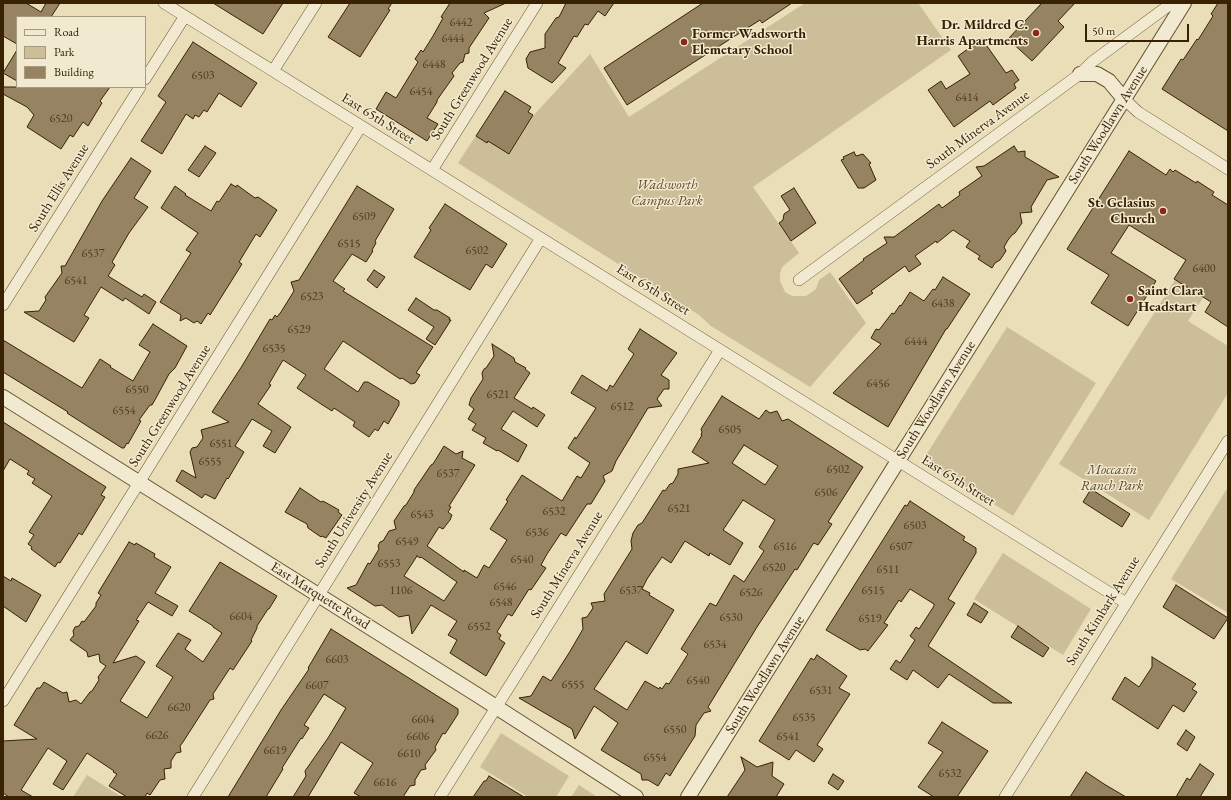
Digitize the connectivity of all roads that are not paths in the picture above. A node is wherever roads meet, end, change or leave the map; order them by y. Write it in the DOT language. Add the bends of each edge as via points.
graph roads {
  1 [pos="164,3"];
  2 [pos="316,3"];
  3 [pos="537,3"];
  4 [pos="1172,3"];
  5 [pos="1184,3"];
  6 [pos="185,16"];
  7 [pos="273,71"];
  8 [pos="1080,74"];
  9 [pos="146,77"];
  10 [pos="139,88"];
  11 [pos="1124,99"];
  12 [pos="361,126"];
  13 [pos="1228,169"];
  14 [pos="432,170"];
  15 [pos="541,238"];
  16 [pos="799,280"];
  17 [pos="3,305"];
  18 [pos="720,350"];
  19 [pos="3,397"];
  20 [pos="1228,441"];
  21 [pos="898,461"];
  22 [pos="140,482"];
  23 [pos="318,595"];
  24 [pos="1126,603"];
  25 [pos="3,701"];
  26 [pos="496,707"];
  27 [pos="193,797"];
  28 [pos="440,797"];
  29 [pos="636,797"];
  30 [pos="688,797"];
  31 [pos="1005,797"];
  1 -- 6 [label="street, East 65th Street"];
  2 -- 7 [label="street"];
  3 -- 14 [label="street, South Greenwood Avenue"];
  4 -- 8 [label="street, South Minerva Avenue" via="1092,62"];
  5 -- 11 [label="street, South Woodlawn Avenue"];
  6 -- 7 [label="street, East 65th Street"];
  6 -- 9 [label="street"];
  7 -- 12 [label="street, East 65th Street"];
  8 -- 11 [label="street" via="1097,74 1109,81"];
  8 -- 16 [label="street, South Minerva Avenue"];
  10 -- 17 [label="street, South Ellis Avenue"];
  11 -- 13 [label="street" via="1138,112"];
  11 -- 21 [label="street, South Woodlawn Avenue"];
  12 -- 14 [label="street, East 65th Street"];
  12 -- 22 [label="street, South Greenwood Avenue"];
  14 -- 15 [label="street, East 65th Street"];
  15 -- 18 [label="street, East 65th Street"];
  15 -- 23 [label="street, South University Avenue"];
  18 -- 21 [label="street, East 65th Street"];
  18 -- 26 [label="street, South Minerva Avenue"];
  19 -- 22 [label="street, East Marquette Road"];
  20 -- 24 [label="street, South Kimbark Avenue"];
  21 -- 24 [label="street, East 65th Street"];
  21 -- 30 [label="street, South Woodlawn Avenue"];
  22 -- 23 [label="street, East Marquette Road"];
  22 -- 25 [label="street, South Greenwood Avenue"];
  23 -- 26 [label="street, East Marquette Road"];
  23 -- 27 [label="street, South University Avenue"];
  24 -- 31 [label="street, South Kimbark Avenue"];
  26 -- 28 [label="street, South Minerva Avenue"];
  26 -- 29 [label="street, East Marquette Road"];
}
